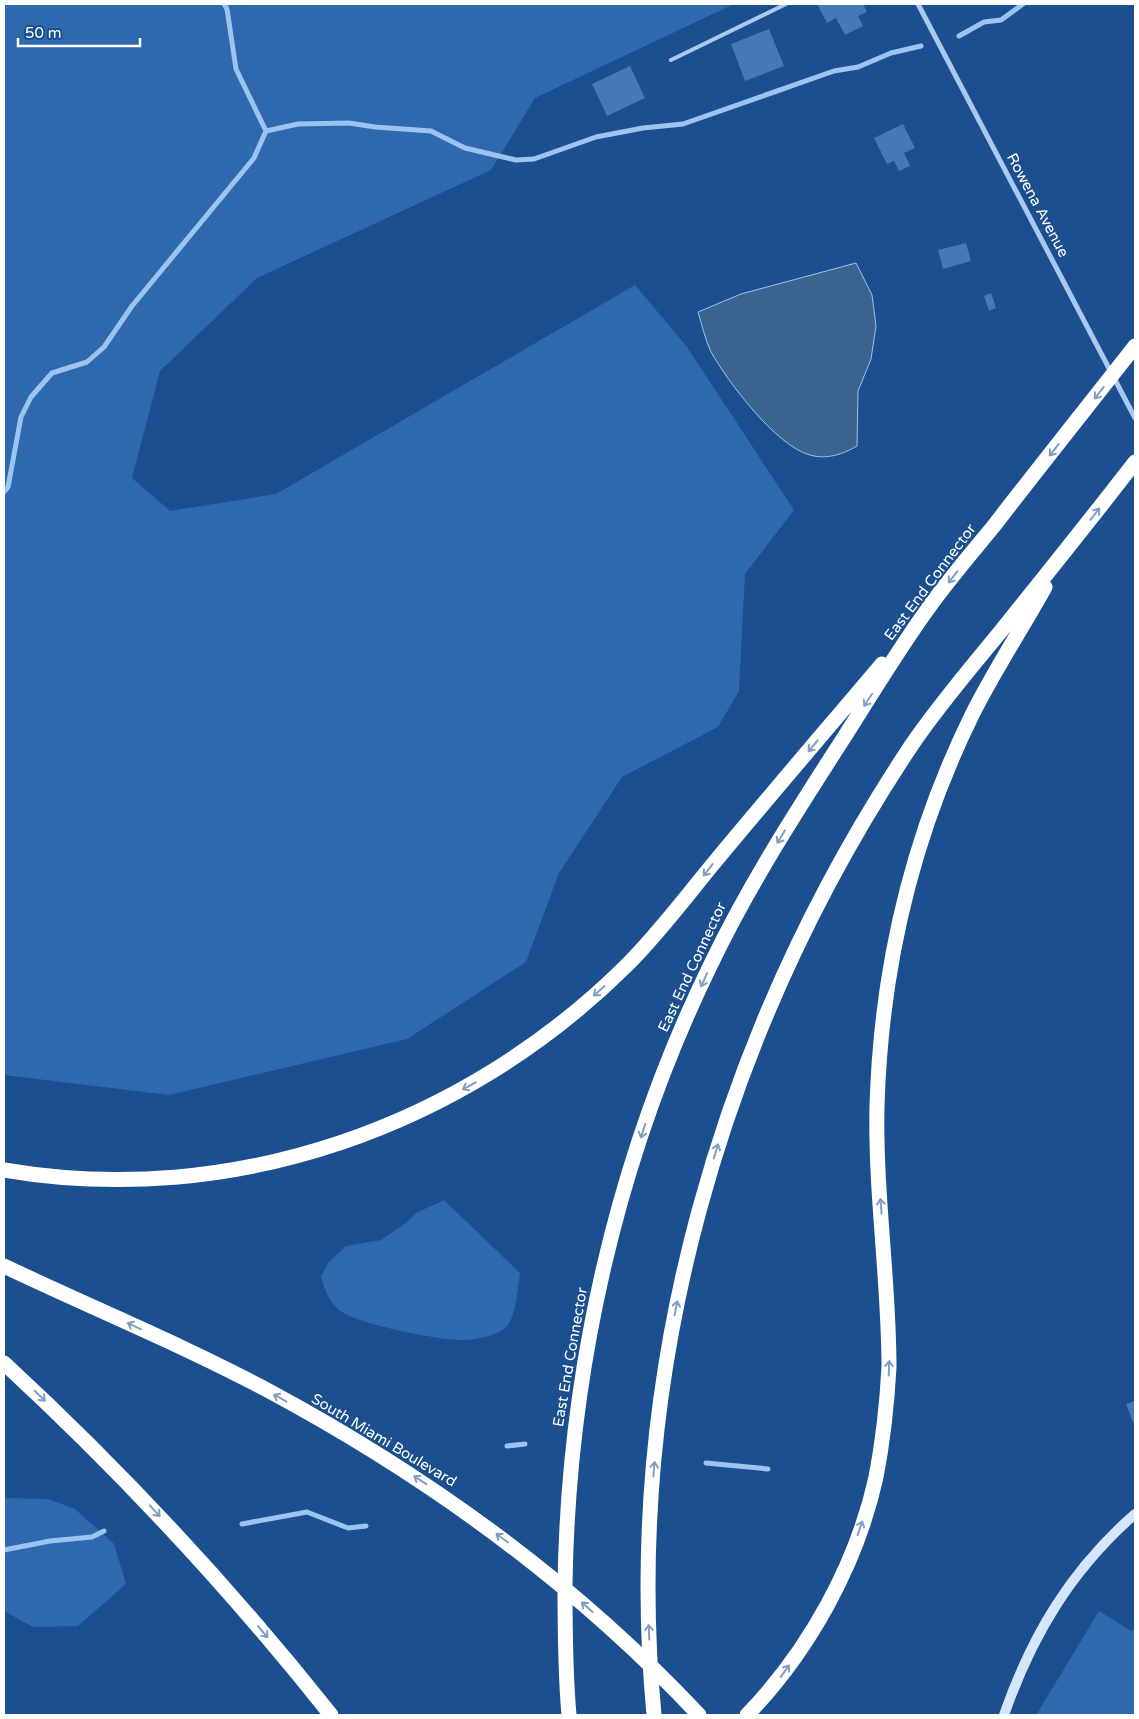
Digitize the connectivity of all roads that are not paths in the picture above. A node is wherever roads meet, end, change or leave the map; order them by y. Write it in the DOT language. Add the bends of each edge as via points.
graph roads {
  1 [pos="786,4"];
  2 [pos="918,4"];
  3 [pos="671,60"];
  4 [pos="1135,346"];
  5 [pos="1135,418"];
  6 [pos="1135,462"];
  7 [pos="1069,546"];
  8 [pos="923,615"];
  9 [pos="4,1170"];
  10 [pos="4,1266"];
  11 [pos="4,1363"];
  12 [pos="1135,1514"];
  13 [pos="751,1712"];
  14 [pos="331,1715"];
  15 [pos="569,1715"];
  16 [pos="654,1715"];
  17 [pos="699,1715"];
  18 [pos="1004,1715"];
  1 -- 3 [label="lane"];
  2 -- 5 [label="street, Rowena Avenue"];
  4 -- 8 [label="highway, East End Connector, one-way"];
  7 -- 6 [label="highway, one-way"];
  13 -- 7 [label="highway, one-way" via="780,1677 821,1616 853,1549 876,1478 889,1367 879,1173 879,1070 892,960 908,887 943,781 973,714"];
  16 -- 7 [label="highway, one-way" via="649,1553 660,1411 670,1340 701,1200 746,1063 803,930 874,803 947,697"];
  8 -- 9 [label="highway, one-way" via="652,939 571,1015 520,1055 481,1080 415,1114 346,1142 310,1154 238,1170 126,1180"];
  8 -- 15 [label="highway, East End Connector, one-way" via="744,898 679,1035 651,1106 608,1251 591,1325 570,1475 565,1625"];
  17 -- 10 [label="highway, South Miami Boulevard, one-way" via="634,1649 540,1568 461,1507 333,1427 203,1358"];
  11 -- 14 [label="highway, one-way" via="167,1524 235,1599"];
  12 -- 18 [label="street" via="1093,1554 1070,1582 1033,1644"];
}
